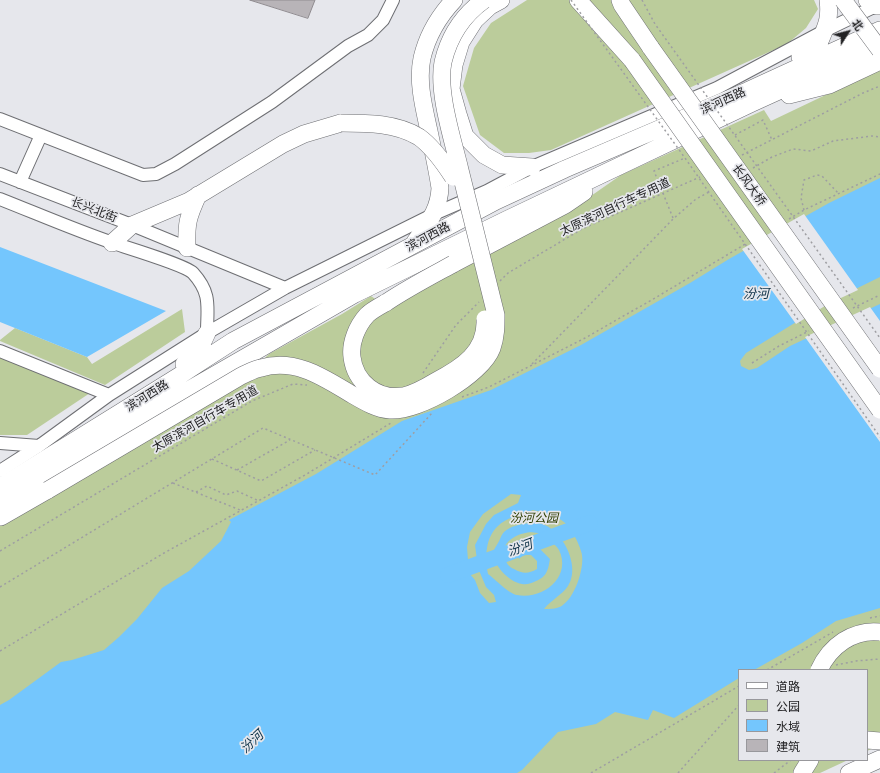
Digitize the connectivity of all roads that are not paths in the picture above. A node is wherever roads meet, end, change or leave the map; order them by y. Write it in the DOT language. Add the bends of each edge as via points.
graph roads {
  1 [pos="394,0"];
  2 [pos="454,0"];
  3 [pos="469,0"];
  4 [pos="484,0"];
  5 [pos="501,0"];
  6 [pos="578,0"];
  7 [pos="595,0"];
  8 [pos="620,0"];
  9 [pos="628,0"];
  10 [pos="828,0"];
  11 [pos="843,0"];
  12 [pos="851,0"];
  13 [pos="876,4"];
  14 [pos="880,30"];
  15 [pos="824,31"];
  16 [pos="880,40"];
  17 [pos="880,45"];
  18 [pos="651,48"];
  19 [pos="880,50"];
  20 [pos="632,60"];
  21 [pos="880,61"];
  22 [pos="749,97"];
  23 [pos="0,119"];
  24 [pos="41,135"];
  25 [pos="624,164"];
  26 [pos="532,167"];
  27 [pos="0,174"];
  28 [pos="453,177"];
  29 [pos="20,182"];
  30 [pos="198,195"];
  31 [pos="0,199"];
  32 [pos="434,214"];
  33 [pos="132,225"];
  34 [pos="112,243"];
  35 [pos="414,244"];
  36 [pos="187,248"];
  37 [pos="284,288"];
  38 [pos="207,333"];
  39 [pos="0,351"];
  40 [pos="880,369"];
  41 [pos="109,395"];
  42 [pos="146,396"];
  43 [pos="880,410"];
  44 [pos="0,443"];
  45 [pos="39,446"];
  46 [pos="117,450"];
  47 [pos="69,462"];
  48 [pos="0,471"];
  49 [pos="0,487"];
  50 [pos="0,513"];
  51 [pos="880,632"];
  52 [pos="880,642"];
  53 [pos="828,669"];
  54 [pos="868,740"];
  55 [pos="880,741"];
  56 [pos="880,759"];
  57 [pos="809,761"];
  58 [pos="802,773"];
  59 [pos="849,773"];
  1 -- 24 [label="street" via="383,20 368,35 348,46 272,102 156,174 143,174"];
  2 -- 32 [label="highway" via="444,11 430,36 422,59 424,107 440,188"];
  3 -- 28 [label="highway" via="458,9 442,34 434,66 434,98"];
  4 -- 46 [label="highway, bridge" via="462,20 450,40 443,63 442,88 496,315 496,334 485,362 438,396 409,408 390,410 363,402 325,378 299,367 271,365 242,376"];
  5 -- 26 [label="highway" via="475,20 461,42 454,65 452,89 465,136 484,155 502,165"];
  6 -- 20 [label="highway"];
  7 -- 20 [label="highway" via="603,18"];
  8 -- 18 [label="highway, 长风大桥"];
  9 -- 18 [label="highway"];
  10 -- 15 [label="highway" via="828,22"];
  11 -- 19 [label="highway, bridge"];
  12 -- 16 [label="highway"];
  13 -- 15 [label="street"];
  14 -- 22 [label="highway, 滨河西路"];
  15 -- 22 [label="highway" via="817,49 794,60"];
  15 -- 26 [label="street" via="717,88"];
  17 -- 22 [label="highway, 滨河西路"];
  18 -- 40 [label="highway, 长风大桥, bridge"];
  20 -- 43 [label="highway, bridge"];
  21 -- 22 [label="highway" via="829,85"];
  22 -- 25 [label="highway, 滨河西路"];
  22 -- 35 [label="highway, 滨河西路" via="537,182"];
  23 -- 24 [label="street"];
  24 -- 29 [label="street"];
  25 -- 28 [label="highway, bridge" via="565,205 453,264 397,295 367,315 354,336 352,363 366,386 377,393 403,396 417,391 454,372 474,356 480,346 486,324 485,314"];
  25 -- 47 [label="highway, 滨河西路" via="355,294"];
  26 -- 32 [label="street"];
  27 -- 29 [label="street, 长兴北街"];
  28 -- 30 [label="highway, bridge" via="439,157 420,138 400,128 366,123 342,123 304,134 283,144"];
  29 -- 33 [label="street, 长兴北街"];
  30 -- 33 [label="highway"];
  30 -- 36 [label="highway" via="188,216"];
  31 -- 34 [label="street, 长兴北街"];
  32 -- 35 [label="highway"];
  32 -- 37 [label="street"];
  33 -- 34 [label="highway"];
  33 -- 36 [label="street, 长兴北街"];
  34 -- 38 [label="street, 长兴北街" via="191,272 201,283 208,298"];
  35 -- 42 [label="highway, 滨河西路" via="233,341"];
  36 -- 37 [label="street, 长兴北街"];
  37 -- 38 [label="street"];
  38 -- 41 [label="street"];
  38 -- 42 [label="highway" via="198,352"];
  39 -- 41 [label="street"];
  41 -- 45 [label="street"];
  42 -- 49 [label="highway, 滨河西路"];
  44 -- 45 [label="street"];
  45 -- 48 [label="street"];
  46 -- 47 [label="highway"];
  46 -- 50 [label="highway, bridge" via="48,490"];
  47 -- 50 [label="highway, 滨河西路" via="30,485"];
  51 -- 53 [label="highway, bridge" via="851,636 838,644 829,652"];
  52 -- 53 [label="highway" via="855,645 844,652"];
  54 -- 55 [label="highway"];
  56 -- 59 [label="highway"];
  57 -- 58 [label="highway"];
}
